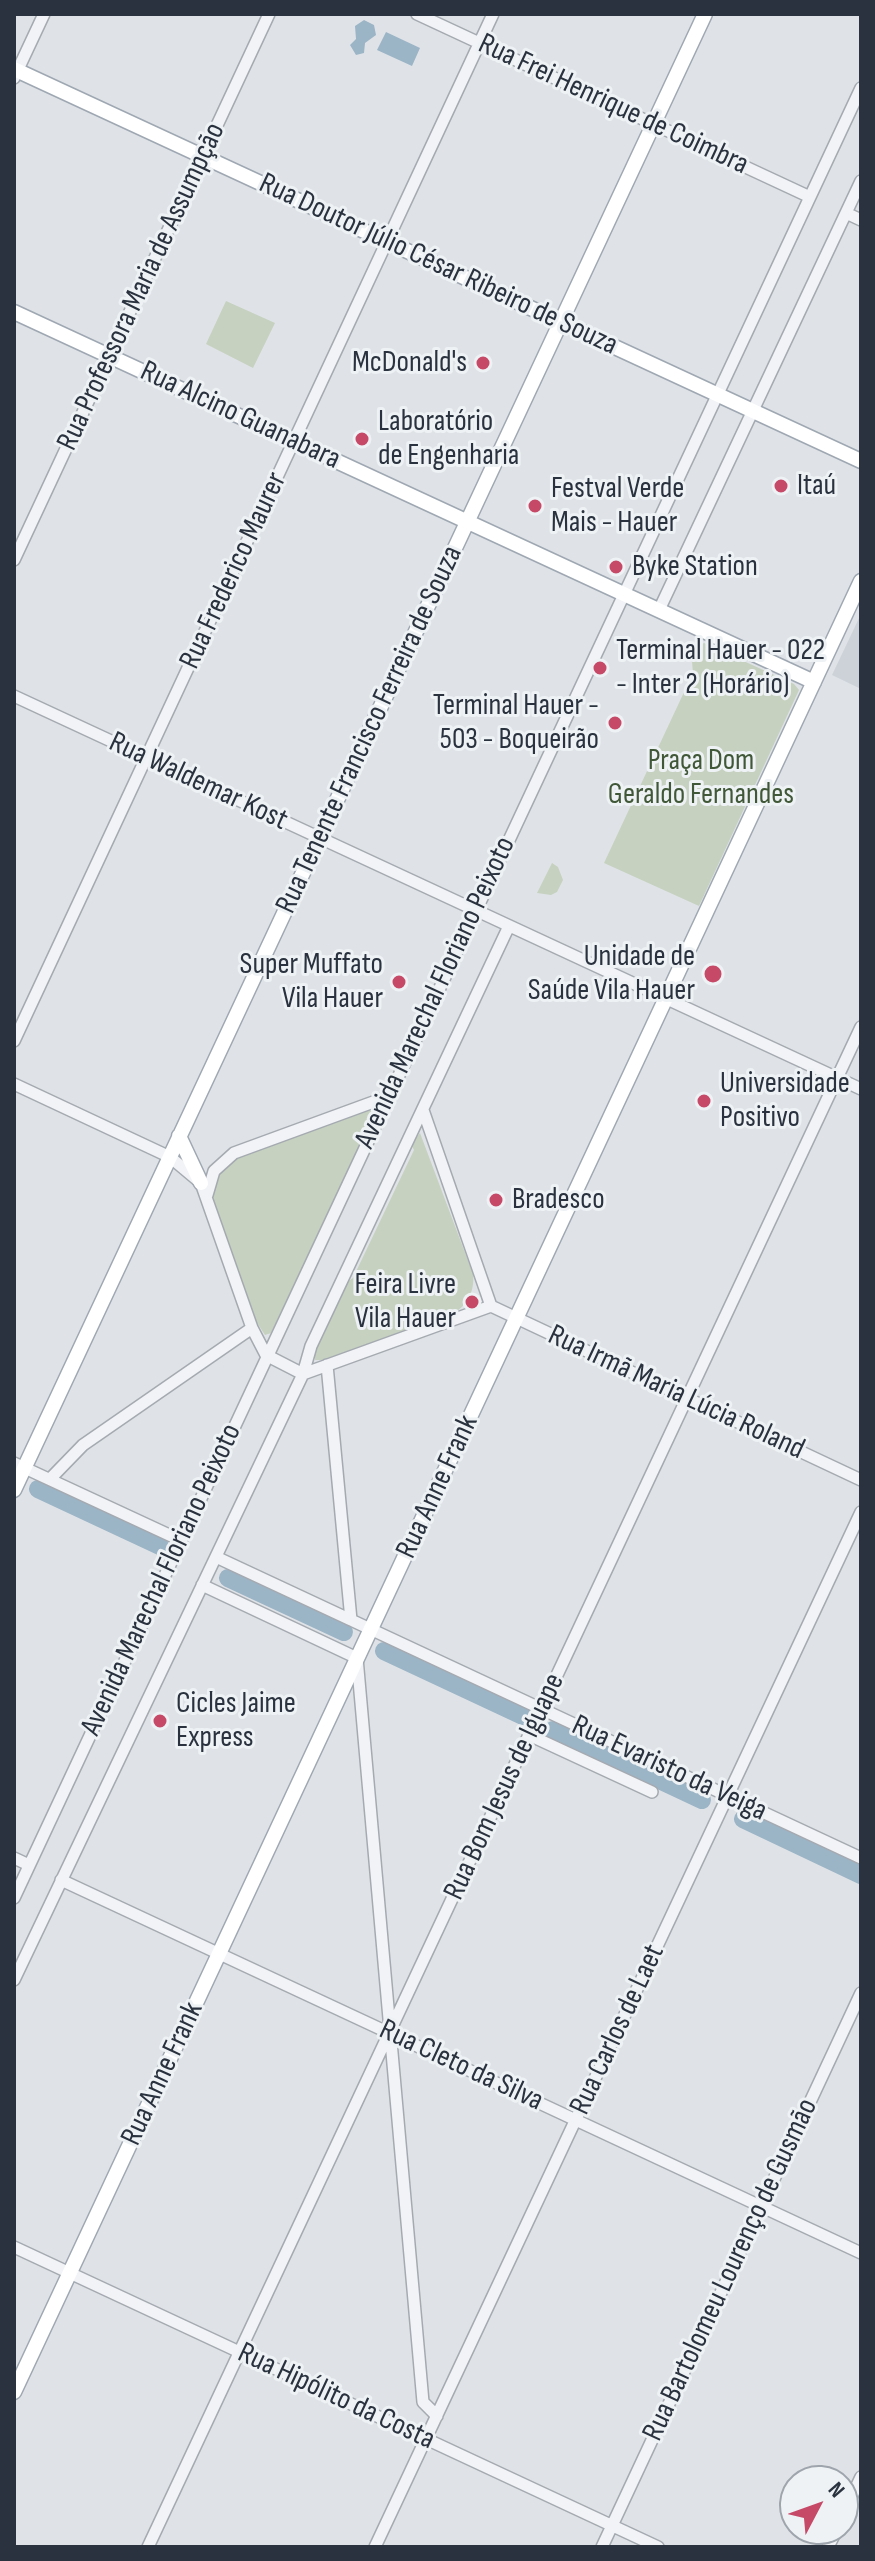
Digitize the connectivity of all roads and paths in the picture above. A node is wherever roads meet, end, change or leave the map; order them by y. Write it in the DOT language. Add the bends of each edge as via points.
graph roads {
  1 [pos="44,14"];
  2 [pos="269,14"];
  3 [pos="417,14"];
  4 [pos="493,14"];
  5 [pos="705,14"];
  6 [pos="480,43"];
  7 [pos="15,72"];
  8 [pos="861,88"];
  9 [pos="654,124"];
  10 [pos="203,156"];
  11 [pos="861,181"];
  12 [pos="810,197"];
  13 [pos="846,213"];
  14 [pos="861,220"];
  15 [pos="387,242"];
  16 [pos="14,312"];
  17 [pos="561,322"];
  18 [pos="109,356"];
  19 [pos="717,394"];
  20 [pos="753,410"];
  21 [pos="294,441"];
  22 [pos="861,461"];
  23 [pos="467,521"];
  24 [pos="14,560"];
  25 [pos="861,581"];
  26 [pos="624,594"];
  27 [pos="659,610"];
  28 [pos="814,682"];
  29 [pos="14,696"];
  30 [pos="146,758"];
  31 [pos="319,838"];
  32 [pos="475,910"];
  33 [pos="509,926"];
  34 [pos="666,998"];
  35 [pos="861,1027"];
  36 [pos="14,1041"];
  37 [pos="837,1078"];
  38 [pos="14,1084"];
  39 [pos="861,1089"];
  40 [pos="387,1097"];
  41 [pos="423,1110"];
  42 [pos="179,1136"];
  43 [pos="170,1157"];
  44 [pos="201,1183"];
  45 [pos="206,1199"];
  46 [pos="491,1306"];
  47 [pos="516,1318"];
  48 [pos="252,1328"];
  49 [pos="266,1355"];
  50 [pos="327,1365"];
  51 [pos="303,1374"];
  52 [pos="687,1398"];
  53 [pos="19,1465"];
  54 [pos="50,1479"];
  55 [pos="861,1480"];
  56 [pos="14,1490"];
  57 [pos="861,1512"];
  58 [pos="180,1540"];
  59 [pos="216,1557"];
  60 [pos="202,1585"];
  61 [pos="351,1620"];
  62 [pos="371,1629"];
  63 [pos="357,1658"];
  64 [pos="542,1709"];
  65 [pos="529,1735"];
  66 [pos="652,1792"];
  67 [pos="728,1796"];
  68 [pos="14,1858"];
  69 [pos="861,1858"];
  70 [pos="29,1865"];
  71 [pos="61,1880"];
  72 [pos="14,1898"];
  73 [pos="219,1954"];
  74 [pos="14,1980"];
  75 [pos="861,1993"];
  76 [pos="390,2033"];
  77 [pos="575,2120"];
  78 [pos="761,2207"];
  79 [pos="14,2247"];
  80 [pos="861,2253"];
  81 [pos="70,2273"];
  82 [pos="240,2352"];
  83 [pos="14,2392"];
  84 [pos="437,2416"];
  85 [pos="426,2439"];
  86 [pos="612,2526"];
  87 [pos="148,2547"];
  88 [pos="375,2547"];
  89 [pos="602,2547"];
  90 [pos="658,2547"];
  1 -- 7 [label="street"];
  2 -- 10 [label="street, Rua Professora Maria de Assumpção"];
  3 -- 6 [label="street, Rua Frei Henrique de Coimbra"];
  4 -- 6 [label="street, Rua Frederico Maurer"];
  5 -- 9 [label="main road, Rua Tenente Francisco Ferreira de Souza"];
  6 -- 9 [label="street, Rua Frei Henrique de Coimbra"];
  6 -- 15 [label="street, Rua Frederico Maurer"];
  7 -- 10 [label="main road, Rua Doutor Júlio César Ribeiro de Souza"];
  8 -- 12 [label="street, Avenida Marechal Floriano Peixoto"];
  9 -- 12 [label="street, Rua Frei Henrique de Coimbra"];
  9 -- 17 [label="main road, Rua Tenente Francisco Ferreira de Souza"];
  10 -- 15 [label="main road, Rua Doutor Júlio César Ribeiro de Souza"];
  10 -- 18 [label="street, Rua Professora Maria de Assumpção"];
  11 -- 13 [label="street"];
  12 -- 19 [label="street, Avenida Marechal Floriano Peixoto"];
  13 -- 14 [label="street"];
  13 -- 20 [label="street"];
  15 -- 17 [label="main road, Rua Doutor Júlio César Ribeiro de Souza"];
  15 -- 21 [label="street, Rua Frederico Maurer"];
  16 -- 18 [label="main road, Rua Alcino Guanabara"];
  17 -- 19 [label="main road, Rua Doutor Júlio César Ribeiro de Souza"];
  17 -- 23 [label="main road, Rua Tenente Francisco Ferreira de Souza"];
  18 -- 21 [label="main road, Rua Alcino Guanabara"];
  18 -- 24 [label="street, Rua Professora Maria de Assumpção"];
  19 -- 20 [label="main road, Rua Doutor Júlio César Ribeiro de Souza"];
  19 -- 26 [label="street, Avenida Marechal Floriano Peixoto"];
  20 -- 22 [label="main road, Rua Doutor Júlio César Ribeiro de Souza"];
  20 -- 27 [label="street"];
  21 -- 23 [label="main road, Rua Alcino Guanabara"];
  21 -- 30 [label="street, Rua Frederico Maurer"];
  23 -- 26 [label="main road, Rua Alcino Guanabara"];
  23 -- 31 [label="main road, Rua Tenente Francisco Ferreira de Souza"];
  25 -- 28 [label="main road, Rua Anne Frank"];
  26 -- 27 [label="main road, Rua Alcino Guanabara"];
  26 -- 32 [label="street, Avenida Marechal Floriano Peixoto"];
  27 -- 28 [label="main road, Rua Alcino Guanabara"];
  28 -- 34 [label="main road, Rua Anne Frank"];
  29 -- 30 [label="street, Rua Waldemar Kost"];
  30 -- 31 [label="street, Rua Waldemar Kost"];
  30 -- 36 [label="street, Rua Frederico Maurer"];
  31 -- 32 [label="street, Rua Waldemar Kost"];
  31 -- 42 [label="main road, Rua Tenente Francisco Ferreira de Souza"];
  32 -- 33 [label="street, Rua Waldemar Kost"];
  32 -- 40 [label="street, Avenida Marechal Floriano Peixoto"];
  33 -- 34 [label="street, Rua Waldemar Kost"];
  33 -- 41 [label="street, Avenida Marechal Floriano Peixoto"];
  34 -- 37 [label="street, Rua Waldemar Kost"];
  34 -- 47 [label="main road, Rua Anne Frank"];
  35 -- 37 [label="street, Rua Bom Jesus de Iguape"];
  37 -- 39 [label="street, Rua Waldemar Kost"];
  37 -- 52 [label="street, Rua Bom Jesus de Iguape"];
  38 -- 43 [label="street"];
  40 -- 45 [label="street" via="234,1153 214,1171"];
  40 -- 49 [label="street, Avenida Marechal Floriano Peixoto"];
  41 -- 46 [label="street"];
  41 -- 51 [label="street, Avenida Marechal Floriano Peixoto" via="311,1346"];
  42 -- 43 [label="main road, Rua Tenente Francisco Ferreira de Souza"];
  42 -- 44 [label="main road"];
  43 -- 44 [label="street"];
  43 -- 53 [label="main road, Rua Tenente Francisco Ferreira de Souza"];
  44 -- 45 [label="street"];
  45 -- 48 [label="street"];
  46 -- 47 [label="street, Rua Irmã Maria Lúcia Roland"];
  46 -- 50 [label="street"];
  47 -- 52 [label="street, Rua Irmã Maria Lúcia Roland"];
  47 -- 62 [label="main road, Rua Anne Frank"];
  48 -- 49 [label="street"];
  48 -- 54 [label="street" via="83,1445"];
  49 -- 51 [label="street"];
  49 -- 58 [label="street, Avenida Marechal Floriano Peixoto"];
  50 -- 51 [label="street"];
  50 -- 61 [label="street"];
  51 -- 59 [label="street, Avenida Marechal Floriano Peixoto"];
  52 -- 55 [label="street, Rua Irmã Maria Lúcia Roland"];
  52 -- 64 [label="street, Rua Bom Jesus de Iguape"];
  53 -- 54 [label="street"];
  53 -- 56 [label="main road, Rua Tenente Francisco Ferreira de Souza"];
  54 -- 58 [label="street"];
  57 -- 67 [label="street, Rua Carlos de Laet"];
  58 -- 70 [label="street, Avenida Marechal Floriano Peixoto"];
  59 -- 60 [label="street, Avenida Marechal Floriano Peixoto"];
  59 -- 61 [label="street, Rua Evaristo da Veiga"];
  60 -- 63 [label="street"];
  60 -- 71 [label="street, Avenida Marechal Floriano Peixoto"];
  61 -- 62 [label="street, Rua Evaristo da Veiga"];
  62 -- 63 [label="main road, Rua Anne Frank"];
  62 -- 64 [label="street, Rua Evaristo da Veiga"];
  63 -- 73 [label="main road, Rua Anne Frank"];
  63 -- 76 [label="street"];
  64 -- 65 [label="street, Rua Bom Jesus de Iguape"];
  64 -- 67 [label="street, Rua Evaristo da Veiga"];
  65 -- 66 [label="street, Rua Evaristo da Veiga"];
  65 -- 76 [label="street, Rua Bom Jesus de Iguape"];
  67 -- 69 [label="street, Rua Evaristo da Veiga"];
  67 -- 77 [label="street, Rua Carlos de Laet"];
  68 -- 70 [label="street"];
  70 -- 72 [label="street, Avenida Marechal Floriano Peixoto"];
  71 -- 73 [label="street, Rua Cleto da Silva"];
  71 -- 74 [label="street, Avenida Marechal Floriano Peixoto"];
  73 -- 76 [label="street, Rua Cleto da Silva"];
  73 -- 81 [label="main road, Rua Anne Frank"];
  75 -- 78 [label="street, Rua Bartolomeu Lourenço de Gusmão"];
  76 -- 77 [label="street, Rua Cleto da Silva"];
  76 -- 82 [label="street, Rua Bom Jesus de Iguape"];
  76 -- 84 [label="street" via="423,2402"];
  77 -- 78 [label="street, Rua Cleto da Silva"];
  77 -- 84 [label="street, Rua Carlos de Laet"];
  78 -- 80 [label="street, Rua Cleto da Silva"];
  78 -- 86 [label="street, Rua Bartolomeu Lourenço de Gusmão"];
  79 -- 81 [label="street, Rua Hipólito da Costa"];
  81 -- 82 [label="street, Rua Hipólito da Costa"];
  81 -- 83 [label="main road, Rua Anne Frank"];
  82 -- 85 [label="street, Rua Hipólito da Costa"];
  82 -- 87 [label="street, Rua Bom Jesus de Iguape"];
  84 -- 85 [label="street, Rua Carlos de Laet"];
  85 -- 86 [label="street, Rua Hipólito da Costa"];
  85 -- 88 [label="street, Rua Carlos de Laet"];
  86 -- 89 [label="street, Rua Bartolomeu Lourenço de Gusmão"];
  86 -- 90 [label="street, Rua Hipólito da Costa"];
}
